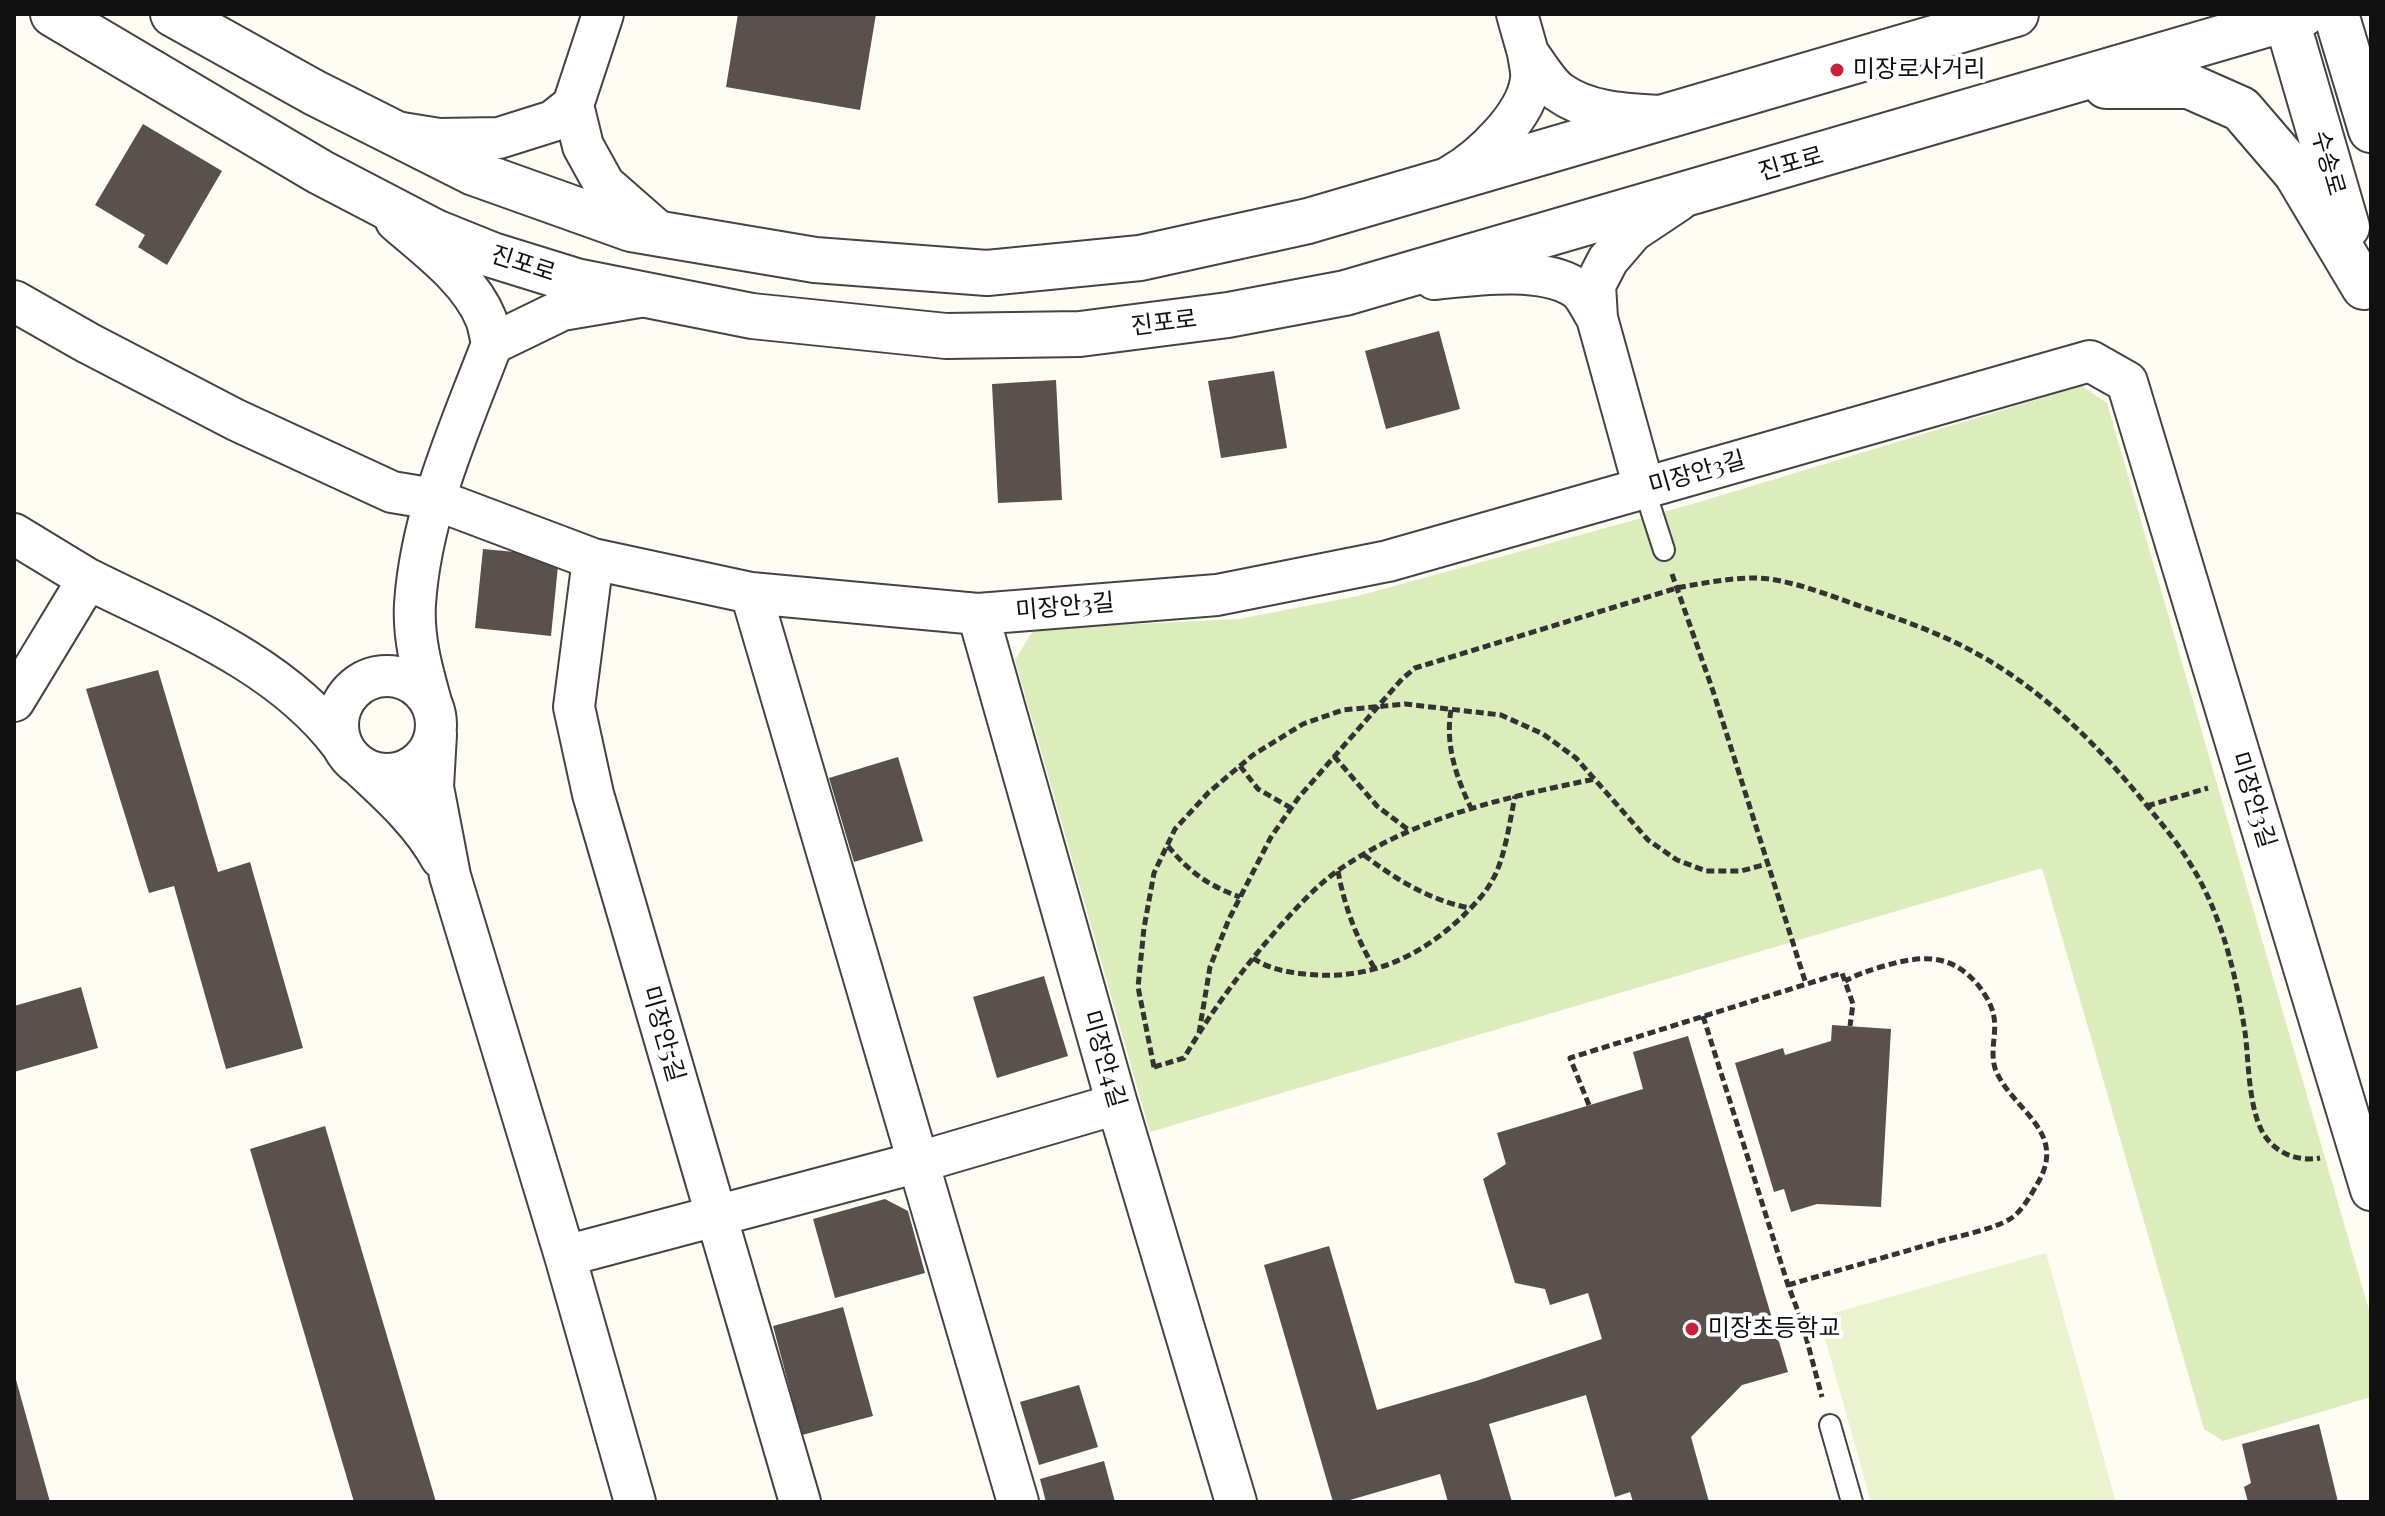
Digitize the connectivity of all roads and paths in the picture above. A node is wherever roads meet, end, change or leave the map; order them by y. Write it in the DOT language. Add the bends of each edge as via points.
graph roads {
  1 [pos="53,14"];
  2 [pos="173,14"];
  3 [pos="603,14"];
  4 [pos="1517,14"];
  5 [pos="2336,14"];
  6 [pos="2292,16"];
  7 [pos="2001,17"];
  8 [pos="1528,53"];
  9 [pos="1993,104"];
  10 [pos="573,105"];
  11 [pos="1665,116"];
  12 [pos="2371,130"];
  13 [pos="391,132"];
  14 [pos="1440,182"];
  15 [pos="1691,193"];
  16 [pos="366,195"];
  17 [pos="661,234"];
  18 [pos="1374,285"];
  19 [pos="651,296"];
  20 [pos="2368,299"];
  21 [pos="14,301"];
  22 [pos="1597,318"];
  23 [pos="492,344"];
  24 [pos="1644,488"];
  25 [pos="434,499"];
  26 [pos="14,534"];
  27 [pos="1664,550"];
  28 [pos="593,559"];
  29 [pos="420,570"];
  30 [pos="88,579"];
  31 [pos="1677,588"];
  32 [pos="751,593"];
  33 [pos="978,614"];
  34 [pos="253,665"];
  35 [pos="366,681"];
  36 [pos="14,701"];
  37 [pos="1379,705"];
  38 [pos="1451,710"];
  39 [pos="433,718"];
  40 [pos="351,756"];
  41 [pos="1334,756"];
  42 [pos="1240,766"];
  43 [pos="2246,777"];
  44 [pos="1596,778"];
  45 [pos="1515,796"];
  46 [pos="2147,806"];
  47 [pos="1291,808"];
  48 [pos="1471,808"];
  49 [pos="1410,831"];
  50 [pos="1168,845"];
  51 [pos="1364,855"];
  52 [pos="1767,864"];
  53 [pos="1338,871"];
  54 [pos="450,876"];
  55 [pos="1240,897"];
  56 [pos="1471,908"];
  57 [pos="1253,958"];
  58 [pos="1375,969"];
  59 [pos="1845,981"];
  60 [pos="1806,984"];
  61 [pos="1703,1016"];
  62 [pos="1850,1026"];
  63 [pos="1199,1033"];
  64 [pos="1117,1104"];
  65 [pos="1589,1105"];
  66 [pos="2359,1149"];
  67 [pos="919,1162"];
  68 [pos="2371,1190"];
  69 [pos="716,1216"];
  70 [pos="565,1256"];
  71 [pos="1788,1285"];
  72 [pos="1830,1425"];
  73 [pos="635,1502"];
  74 [pos="800,1502"];
  75 [pos="1018,1502"];
  76 [pos="1236,1502"];
  77 [pos="1852,1502"];
  1 -- 16 [label="street, 진포로"];
  2 -- 13 [label="street"];
  3 -- 10 [label="street"];
  4 -- 8 [label="street"];
  5 -- 12 [label="street, 수송로"];
  6 -- 9 [label="street, 진포로"];
  6 -- 20 [label="street, 수송로"];
  7 -- 11 [label="street"];
  8 -- 11 [label="street" via="1557,91 1580,104"];
  8 -- 14 [label="street" via="1531,79 1521,108 1472,164"];
  9 -- 15 [label="street, 진포로"];
  9 -- 20 [label="street" via="2112,85 2189,86 2241,109 2296,173"];
  10 -- 13 [label="street" via="553,121 499,138 439,139"];
  10 -- 17 [label="street" via="583,146 604,184"];
  11 -- 14 [label="street"];
  13 -- 17 [label="street" via="474,173 631,229"];
  14 -- 17 [label="street" via="1308,221 1140,258 987,273 815,260"];
  15 -- 18 [label="street, 진포로"];
  15 -- 22 [label="street" via="1633,231 1608,260 1595,285"];
  16 -- 19 [label="street, 진포로" via="492,255 576,281"];
  16 -- 23 [label="street" via="476,299"];
  18 -- 19 [label="street, 진포로" via="1228,315 1080,334 946,336 752,316"];
  18 -- 22 [label="street" via="1531,275 1579,290"];
  19 -- 23 [label="street" via="562,310"];
  21 -- 25 [label="street, 미장안3길" via="236,420 392,492"];
  22 -- 24 [label="street"];
  23 -- 25 [label="street"];
  24 -- 27 [label="lane"];
  24 -- 33 [label="street, 미장안3길" via="1388,561 1217,595"];
  24 -- 43 [label="street, 미장안3길" via="2090,361 2127,382"];
  25 -- 28 [label="street, 미장안3길"];
  25 -- 29 [label="street"];
  26 -- 30 [label="street"];
  27 -- 31 [label="path"];
  28 -- 32 [label="street, 미장안3길"];
  28 -- 69 [label="street, 미장안5길" via="574,707 593,794"];
  29 -- 35 [label="street" via="394,651 386,666"];
  29 -- 39 [label="street" via="417,645"];
  30 -- 34 [label="street"];
  30 -- 36 [label="street"];
  31 -- 37 [label="path" via="1427,663 1402,679"];
  31 -- 46 [label="path" via="1757,578 1805,587 1972,651 2027,685 2074,724"];
  31 -- 52 [label="path"];
  32 -- 33 [label="street, 미장안3길"];
  32 -- 67 [label="street"];
  33 -- 64 [label="street, 미장안4길"];
  34 -- 35 [label="street" via="305,686 337,689"];
  34 -- 40 [label="street" via="317,715"];
  35 -- 39 [label="street" via="390,675 407,679 421,688"];
  35 -- 40 [label="street" via="346,696 339,711 337,728"];
  37 -- 38 [label="path"];
  37 -- 41 [label="path"];
  37 -- 42 [label="path" via="1303,724"];
  38 -- 44 [label="path" via="1501,715 1543,734"];
  38 -- 48 [label="path" via="1454,766"];
  39 -- 40 [label="street" via="431,749 408,771 377,774"];
  39 -- 54 [label="street" via="433,787"];
  40 -- 54 [label="street" via="398,801 434,845"];
  41 -- 47 [label="path"];
  41 -- 49 [label="path" via="1361,790"];
  42 -- 47 [label="path" via="1258,789"];
  42 -- 50 [label="path" via="1183,820"];
  43 -- 46 [label="path"];
  43 -- 66 [label="street, 미장안3길"];
  44 -- 45 [label="path"];
  44 -- 52 [label="path" via="1648,840 1677,860 1706,871"];
  45 -- 48 [label="path"];
  45 -- 56 [label="path" via="1494,879"];
  46 -- 66 [label="path" via="2192,867 2219,925 2235,973 2262,1131 2272,1144 2297,1158"];
  47 -- 55 [label="path"];
  48 -- 49 [label="path"];
  49 -- 51 [label="path"];
  50 -- 55 [label="path" via="1198,878"];
  50 -- 63 [label="path" via="1154,873 1138,987 1154,1067 1184,1058"];
  51 -- 53 [label="path"];
  51 -- 56 [label="path" via="1417,890"];
  52 -- 60 [label="path"];
  53 -- 57 [label="path" via="1306,898"];
  53 -- 58 [label="path" via="1354,926"];
  54 -- 70 [label="street"];
  55 -- 63 [label="path" via="1210,967"];
  56 -- 58 [label="path" via="1442,936 1403,960"];
  57 -- 58 [label="path" via="1289,972 1328,976"];
  57 -- 63 [label="path"];
  59 -- 60 [label="path" via="1842,973"];
  59 -- 62 [label="path" via="1853,1004"];
  59 -- 71 [label="path" via="1879,967 1925,958 1947,961 1967,972 1995,1018 1995,1068 2032,1116 2047,1158 2042,1177 2010,1219"];
  60 -- 61 [label="path"];
  61 -- 65 [label="path" via="1570,1058"];
  61 -- 71 [label="path"];
  64 -- 67 [label="street"];
  64 -- 76 [label="street, 미장안4길"];
  66 -- 68 [label="street, 미장안3길"];
  67 -- 69 [label="street"];
  67 -- 75 [label="street"];
  69 -- 70 [label="street"];
  69 -- 74 [label="street, 미장안5길"];
  70 -- 73 [label="street"];
  71 -- 72 [label="path"];
  72 -- 77 [label="lane"];
}
